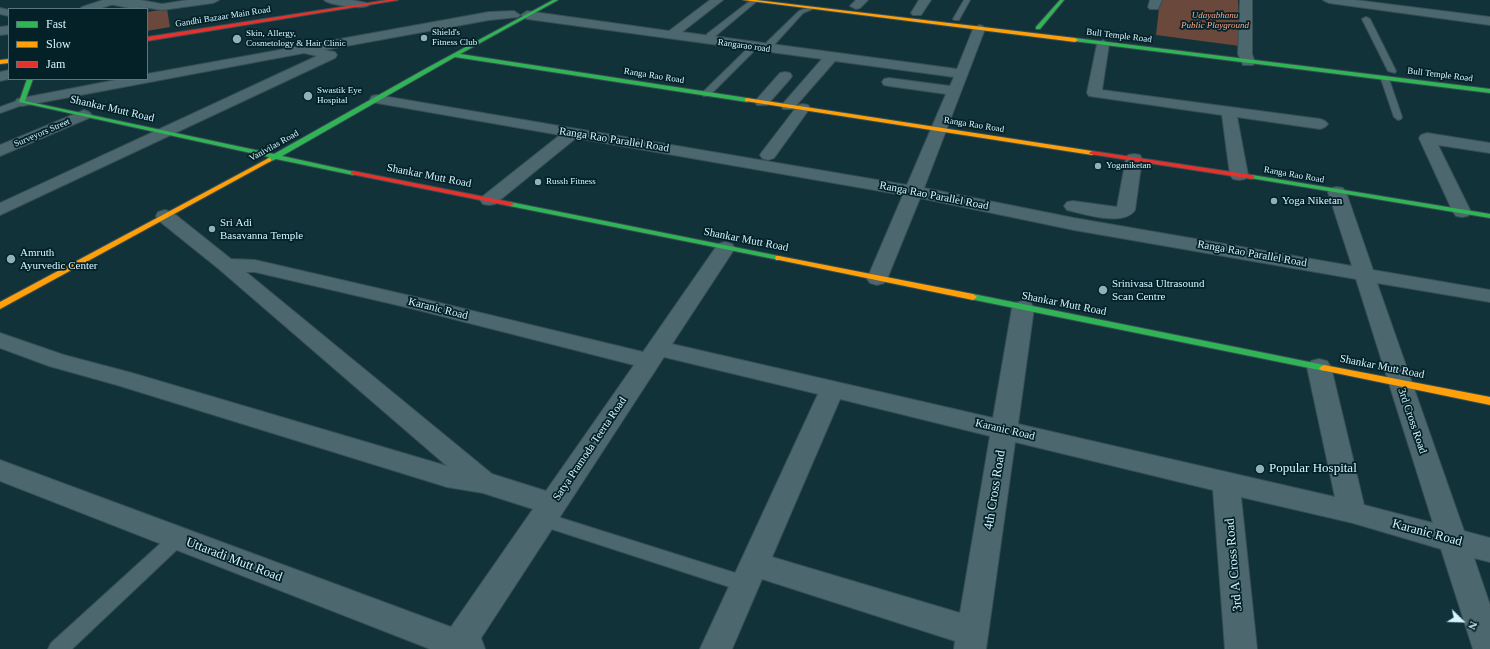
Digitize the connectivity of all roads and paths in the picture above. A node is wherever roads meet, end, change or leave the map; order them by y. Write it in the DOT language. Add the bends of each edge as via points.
graph roads {
  1 [pos="120,0"];
  2 [pos="213,0"];
  3 [pos="330,0"];
  4 [pos="396,0"];
  5 [pos="541,0"];
  6 [pos="556,0"];
  7 [pos="717,0"];
  8 [pos="804,0"];
  9 [pos="925,0"];
  10 [pos="967,0"];
  11 [pos="1062,0"];
  12 [pos="1246,0"];
  13 [pos="1329,0"];
  14 [pos="111,1"];
  15 [pos="749,1"];
  16 [pos="859,3"];
  17 [pos="363,5"];
  18 [pos="89,8"];
  19 [pos="141,8"];
  20 [pos="812,8"];
  21 [pos="917,14"];
  22 [pos="514,15"];
  23 [pos="527,15"];
  24 [pos="957,19"];
  25 [pos="1366,19"];
  26 [pos="1490,22"];
  27 [pos="1038,28"];
  28 [pos="979,29"];
  29 [pos="671,35"];
  30 [pos="710,36"];
  31 [pos="148,39"];
  32 [pos="770,44"];
  33 [pos="1103,44"];
  34 [pos="302,49"];
  35 [pos="749,52"];
  36 [pos="454,55"];
  37 [pos="831,57"];
  38 [pos="1247,58"];
  39 [pos="1392,72"];
  40 [pos="962,74"];
  41 [pos="785,76"];
  42 [pos="148,78"];
  43 [pos="1385,79"];
  44 [pos="30,80"];
  45 [pos="138,80"];
  46 [pos="889,82"];
  47 [pos="1490,83"];
  48 [pos="955,91"];
  49 [pos="1490,91"];
  50 [pos="706,94"];
  51 [pos="377,99"];
  52 [pos="22,102"];
  53 [pos="762,102"];
  54 [pos="348,104"];
  55 [pos="796,107"];
  56 [pos="0,110"];
  57 [pos="1229,112"];
  58 [pos="84,115"];
  59 [pos="1398,117"];
  60 [pos="1320,124"];
  61 [pos="938,130"];
  62 [pos="164,133"];
  63 [pos="571,134"];
  64 [pos="268,147"];
  65 [pos="1490,148"];
  66 [pos="0,151"];
  67 [pos="254,154"];
  68 [pos="768,155"];
  69 [pos="272,158"];
  70 [pos="1134,159"];
  71 [pos="242,160"];
  72 [pos="1239,175"];
  73 [pos="913,191"];
  74 [pos="1337,192"];
  75 [pos="489,200"];
  76 [pos="1073,206"];
  77 [pos="0,210"];
  78 [pos="1462,212"];
  79 [pos="165,216"];
  80 [pos="1490,216"];
  81 [pos="725,248"];
  82 [pos="226,265"];
  83 [pos="1365,274"];
  84 [pos="877,279"];
  85 [pos="1490,296"];
  86 [pos="0,306"];
  87 [pos="1023,308"];
  88 [pos="0,340"];
  89 [pos="653,354"];
  90 [pos="1319,367"];
  91 [pos="1399,383"];
  92 [pos="832,389"];
  93 [pos="1490,401"];
  94 [pos="1004,431"];
  95 [pos="0,470"];
  96 [pos="1226,481"];
  97 [pos="483,482"];
  98 [pos="547,512"];
  99 [pos="1358,514"];
  100 [pos="178,538"];
  101 [pos="1452,540"];
  102 [pos="1490,550"];
  103 [pos="750,574"];
  104 [pos="971,640"];
  105 [pos="460,648"];
  106 [pos="58,649"];
  107 [pos="716,649"];
  108 [pos="1241,649"];
  109 [pos="1489,649"];
  1 -- 2 [label="street" via="162,7"];
  3 -- 17 [label="street"];
  4 -- 17 [label="street, Gandhi Bazaar Main Road"];
  5 -- 22 [label="street"];
  6 -- 23 [label="street, Vanivilas Road"];
  7 -- 29 [label="street"];
  8 -- 16 [label="street, Bull Temple Road"];
  9 -- 21 [label="street"];
  10 -- 24 [label="lane"];
  11 -- 27 [label="street"];
  12 -- 38 [label="street"];
  13 -- 26 [label="street" via="1449,11"];
  14 -- 18 [label="street"];
  14 -- 19 [label="lane"];
  15 -- 20 [label="street, Bull Temple Road"];
  15 -- 30 [label="lane"];
  16 -- 21 [label="street, Bull Temple Road"];
  17 -- 31 [label="street, Gandhi Bazaar Main Road"];
  20 -- 28 [label="street, Bull Temple Road"];
  20 -- 32 [label="lane" via="801,12"];
  21 -- 24 [label="street, Bull Temple Road"];
  22 -- 34 [label="street" via="489,16"];
  22 -- 54 [label="street"];
  23 -- 29 [label="street, Rangarao road"];
  23 -- 36 [label="street, Vanivilas Road"];
  24 -- 27 [label="street, Bull Temple Road"];
  25 -- 39 [label="lane"];
  27 -- 38 [label="street, Bull Temple Road"];
  28 -- 33 [label="street, Bull Temple Road"];
  28 -- 40 [label="street"];
  29 -- 37 [label="street, Rangarao road"];
  33 -- 38 [label="street, Bull Temple Road"];
  33 -- 57 [label="street" via="1094,93"];
  34 -- 42 [label="street"];
  34 -- 62 [label="street" via="330,55"];
  35 -- 50 [label="lane"];
  36 -- 50 [label="street, Ranga Rao Road"];
  36 -- 51 [label="street, Vanivilas Road"];
  37 -- 40 [label="street, Rangarao road"];
  37 -- 55 [label="street"];
  38 -- 39 [label="street, Bull Temple Road"];
  38 -- 43 [label="street, Bull Temple Road"];
  39 -- 47 [label="street, Bull Temple Road"];
  40 -- 48 [label="street"];
  41 -- 53 [label="street"];
  43 -- 49 [label="street, Bull Temple Road"];
  43 -- 59 [label="lane"];
  44 -- 52 [label="street"];
  45 -- 52 [label="street"];
  46 -- 48 [label="street"];
  48 -- 61 [label="street"];
  50 -- 53 [label="street, Ranga Rao Road"];
  51 -- 63 [label="street, Ranga Rao Parallel Road"];
  51 -- 69 [label="street, Vanivilas Road"];
  52 -- 56 [label="lane"];
  52 -- 58 [label="street, Shankar Mutt Road"];
  53 -- 55 [label="street, Ranga Rao Road"];
  55 -- 61 [label="street, Ranga Rao Road"];
  55 -- 68 [label="street"];
  57 -- 60 [label="street"];
  57 -- 72 [label="street"];
  58 -- 62 [label="street, Shankar Mutt Road"];
  58 -- 66 [label="street, Surveyors Street"];
  61 -- 70 [label="street, Ranga Rao Road"];
  61 -- 73 [label="street"];
  62 -- 67 [label="street, Shankar Mutt Road"];
  62 -- 77 [label="street"];
  63 -- 73 [label="street, Ranga Rao Parallel Road"];
  63 -- 75 [label="street"];
  64 -- 67 [label="street, Vanivilas Road"];
  65 -- 78 [label="street" via="1427,138"];
  67 -- 69 [label="street, Shankar Mutt Road"];
  67 -- 71 [label="street, Vanivilas Road"];
  69 -- 75 [label="street, Shankar Mutt Road"];
  69 -- 79 [label="street, Vanivilas Road"];
  70 -- 72 [label="street, Ranga Rao Road"];
  70 -- 76 [label="street" via="1126,210 1118,214"];
  72 -- 74 [label="street, Ranga Rao Road"];
  73 -- 83 [label="street, Ranga Rao Parallel Road" via="1074,224"];
  73 -- 84 [label="street"];
  74 -- 78 [label="street, Ranga Rao Road"];
  74 -- 83 [label="street, 3rd Cross Road"];
  75 -- 81 [label="street, Shankar Mutt Road"];
  78 -- 80 [label="street, Ranga Rao Road"];
  79 -- 82 [label="street"];
  79 -- 86 [label="street, Vanivilas Road"];
  81 -- 84 [label="street, Shankar Mutt Road"];
  81 -- 89 [label="street, Satya Pramoda Teerta Road"];
  82 -- 89 [label="street, Karanic Road" via="263,268"];
  82 -- 97 [label="street"];
  83 -- 85 [label="street, Ranga Rao Parallel Road"];
  83 -- 91 [label="street, 3rd Cross Road"];
  84 -- 87 [label="street, Shankar Mutt Road"];
  87 -- 90 [label="street, Shankar Mutt Road"];
  87 -- 94 [label="street, 4th Cross Road"];
  88 -- 97 [label="street" via="57,361 447,477"];
  89 -- 92 [label="street, Karanic Road"];
  89 -- 98 [label="street, Satya Pramoda Teerta Road"];
  90 -- 91 [label="street, Shankar Mutt Road"];
  90 -- 99 [label="street"];
  91 -- 93 [label="street, Shankar Mutt Road"];
  91 -- 101 [label="street, 3rd Cross Road"];
  92 -- 94 [label="street, Karanic Road"];
  92 -- 103 [label="street"];
  94 -- 96 [label="street, Karanic Road"];
  94 -- 104 [label="street, 4th Cross Road"];
  95 -- 100 [label="street, Uttaradi Mutt Road"];
  96 -- 99 [label="street, Karanic Road"];
  96 -- 108 [label="street, 3rd A Cross Road"];
  97 -- 98 [label="street"];
  98 -- 103 [label="lane"];
  98 -- 105 [label="street, Satya Pramoda Teerta Road"];
  99 -- 101 [label="street, Karanic Road"];
  100 -- 105 [label="street, Uttaradi Mutt Road"];
  100 -- 106 [label="lane"];
  101 -- 102 [label="street, Karanic Road"];
  101 -- 109 [label="street, 3rd Cross Road"];
  103 -- 104 [label="street"];
  103 -- 107 [label="street"];
}
